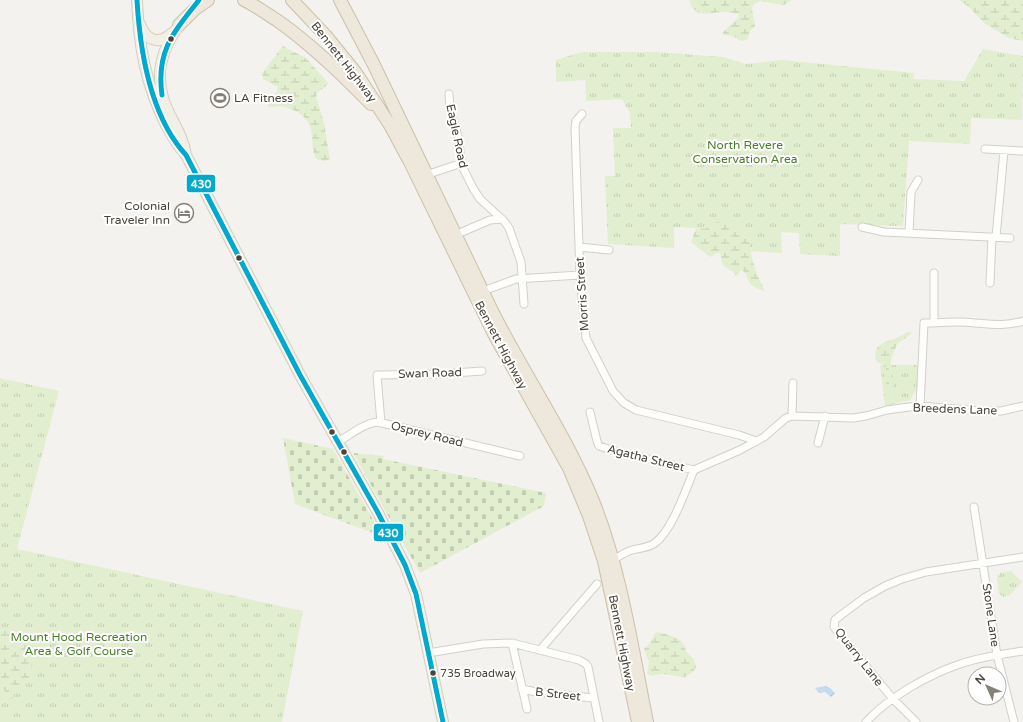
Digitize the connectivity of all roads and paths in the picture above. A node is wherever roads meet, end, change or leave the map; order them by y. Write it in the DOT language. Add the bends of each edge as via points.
graph roads {
  1 [pos="137,0"];
  2 [pos="199,0"];
  3 [pos="208,0"];
  4 [pos="244,0"];
  5 [pos="292,0"];
  6 [pos="340,0"];
  7 [pos="138,18"];
  8 [pos="179,25"];
  9 [pos="450,94"];
  10 [pos="582,114"];
  11 [pos="390,125"];
  12 [pos="984,149"];
  13 [pos="1004,151"];
  14 [pos="1023,151"];
  15 [pos="186,155"];
  16 [pos="462,163"];
  17 [pos="426,175"];
  18 [pos="918,180"];
  19 [pos="502,219"];
  20 [pos="862,227"];
  21 [pos="909,233"];
  22 [pos="455,235"];
  23 [pos="994,237"];
  24 [pos="1010,238"];
  25 [pos="579,248"];
  26 [pos="609,250"];
  27 [pos="934,273"];
  28 [pos="580,275"];
  29 [pos="523,278"];
  30 [pos="990,282"];
  31 [pos="482,291"];
  32 [pos="524,304"];
  33 [pos="934,323"];
  34 [pos="1021,323"];
  35 [pos="482,371"];
  36 [pos="793,383"];
  37 [pos="920,406"];
  38 [pos="1023,406"];
  39 [pos="590,412"];
  40 [pos="792,416"];
  41 [pos="826,416"];
  42 [pos="381,423"];
  43 [pos="756,441"];
  44 [pos="338,442"];
  45 [pos="818,443"];
  46 [pos="520,456"];
  47 [pos="694,470"];
  48 [pos="974,507"];
  49 [pos="1023,557"];
  50 [pos="613,560"];
  51 [pos="983,563"];
  52 [pos="597,584"];
  53 [pos="512,643"];
  54 [pos="540,650"];
  55 [pos="1023,651"];
  56 [pos="428,653"];
  57 [pos="997,655"];
  58 [pos="522,689"];
  59 [pos="593,698"];
  60 [pos="893,699"];
  61 [pos="527,709"];
  62 [pos="443,722"];
  63 [pos="598,722"];
  64 [pos="638,722"];
  65 [pos="647,722"];
  66 [pos="866,722"];
  67 [pos="916,722"];
  68 [pos="1014,722"];
  1 -- 7 [label="main road"];
  2 -- 8 [label="main road"];
  3 -- 8 [label="highway"];
  4 -- 11 [label="highway" via="312,47 338,70"];
  5 -- 11 [label="highway, Bennett Highway" via="356,72"];
  6 -- 17 [label="highway, Bennett Highway"];
  7 -- 8 [label="main road" via="144,33 154,40 166,38"];
  7 -- 15 [label="main road" via="141,53 153,94 178,148"];
  8 -- 15 [label="main road" via="163,54 160,79 164,100 185,144"];
  9 -- 16 [label="street, Eagle Road" via="447,109 458,136"];
  10 -- 25 [label="street, Morris Street" via="575,128"];
  11 -- 64 [label="highway, Bennett Highway" via="488,322 561,454 584,502 608,576"];
  12 -- 13 [label="street"];
  13 -- 14 [label="street"];
  13 -- 23 [label="street"];
  15 -- 44 [label="main road" via="300,375"];
  16 -- 17 [label="street"];
  16 -- 19 [label="street, Eagle Road" via="480,199"];
  17 -- 22 [label="highway, Bennett Highway"];
  18 -- 21 [label="street" via="912,192"];
  19 -- 22 [label="street" via="490,220"];
  19 -- 29 [label="street, Eagle Road" via="509,228 520,257"];
  20 -- 21 [label="street" via="884,232"];
  21 -- 23 [label="street"];
  22 -- 31 [label="highway, Bennett Highway"];
  23 -- 24 [label="street"];
  23 -- 30 [label="street"];
  25 -- 26 [label="street"];
  25 -- 28 [label="street, Morris Street"];
  27 -- 33 [label="street"];
  28 -- 29 [label="street"];
  28 -- 43 [label="street, Morris Street" via="586,338 611,388 624,402 636,410"];
  29 -- 31 [label="street"];
  29 -- 32 [label="street, Eagle Road"];
  31 -- 50 [label="highway, Bennett Highway" via="579,470 600,519"];
  33 -- 34 [label="street"];
  33 -- 37 [label="street" via="924,324"];
  35 -- 42 [label="street, Swan Road" via="377,375"];
  36 -- 40 [label="street"];
  37 -- 38 [label="street, Breedens Lane" via="981,411 1001,411"];
  37 -- 41 [label="street, Breedens Lane" via="853,418"];
  39 -- 47 [label="street, Agatha Street" via="599,446"];
  40 -- 41 [label="street, Breedens Lane"];
  40 -- 43 [label="street"];
  41 -- 45 [label="street"];
  42 -- 44 [label="street, Osprey Road" via="370,424"];
  42 -- 46 [label="street, Osprey Road"];
  43 -- 47 [label="street"];
  44 -- 56 [label="main road" via="405,564 416,594"];
  47 -- 50 [label="street" via="669,527 656,542 645,548 630,550"];
  48 -- 51 [label="street, Stone Lane"];
  49 -- 51 [label="street, Quarry Lane"];
  50 -- 65 [label="highway, Bennett Highway"];
  51 -- 57 [label="street, Stone Lane"];
  51 -- 60 [label="street, Quarry Lane" via="926,572 902,579 864,598 835,620 834,627"];
  52 -- 54 [label="street"];
  53 -- 54 [label="street"];
  53 -- 56 [label="street" via="483,644"];
  53 -- 58 [label="street, B Street"];
  54 -- 59 [label="street" via="586,664"];
  55 -- 57 [label="street"];
  56 -- 62 [label="main road"];
  57 -- 60 [label="street" via="960,663 926,678"];
  57 -- 68 [label="street, Stone Lane"];
  58 -- 59 [label="street, B Street"];
  58 -- 61 [label="street, B Street"];
  59 -- 63 [label="street"];
  60 -- 66 [label="street"];
  60 -- 67 [label="street, Quarry Lane"];
}
